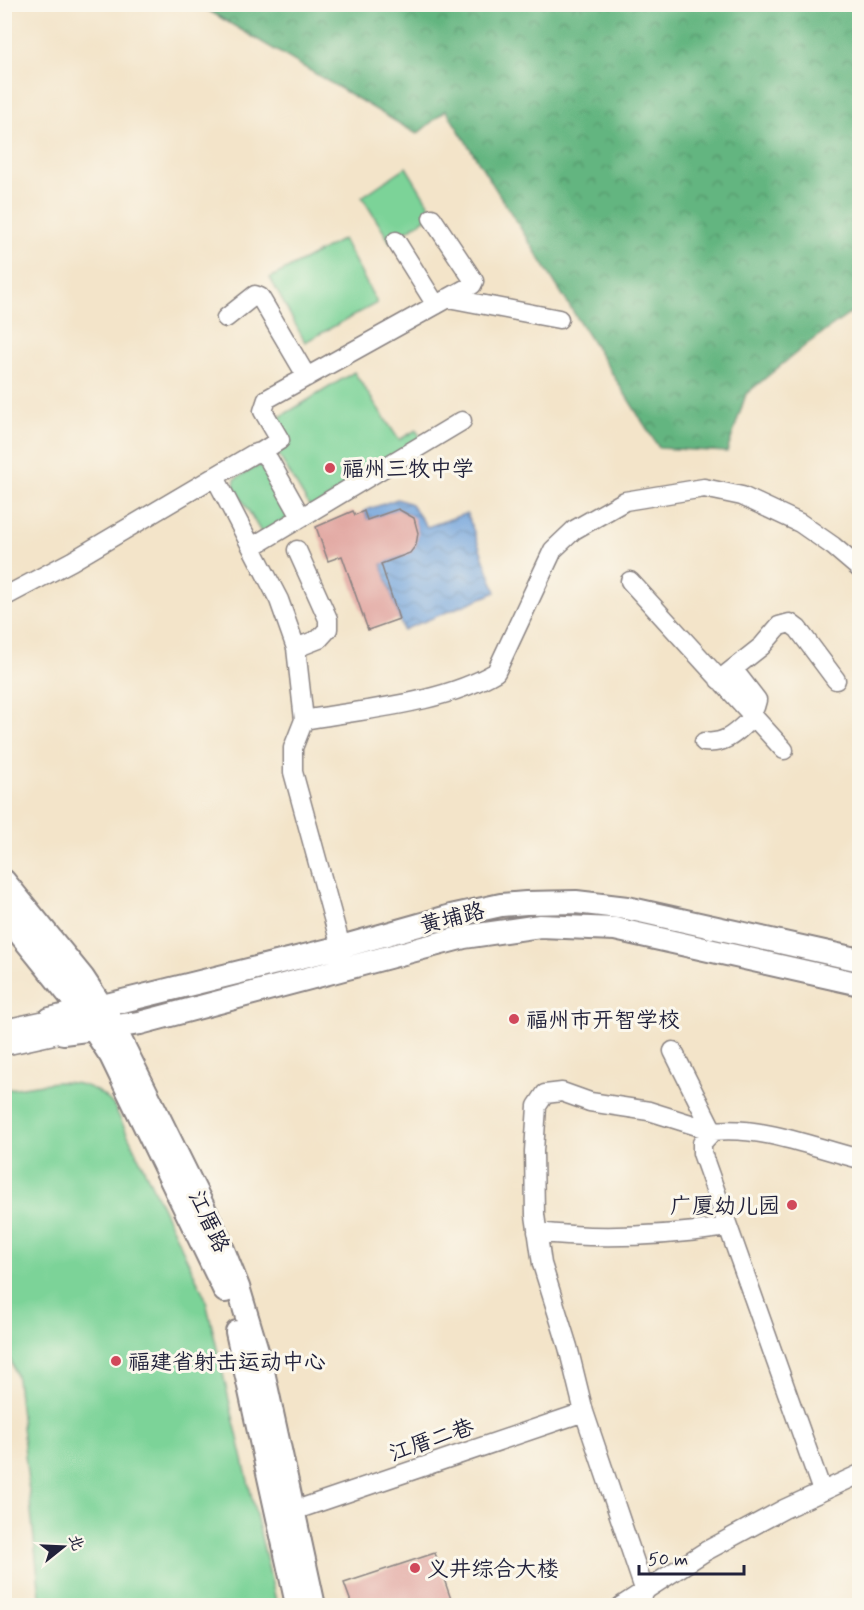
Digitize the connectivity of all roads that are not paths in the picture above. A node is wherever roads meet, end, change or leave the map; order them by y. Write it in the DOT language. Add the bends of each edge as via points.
graph roads {
  1 [pos="432,218"];
  2 [pos="396,241"];
  3 [pos="442,301"];
  4 [pos="226,318"];
  5 [pos="559,319"];
  6 [pos="307,377"];
  7 [pos="462,421"];
  8 [pos="261,452"];
  9 [pos="215,477"];
  10 [pos="301,517"];
  11 [pos="252,547"];
  12 [pos="297,550"];
  13 [pos="860,569"];
  14 [pos="630,581"];
  15 [pos="4,597"];
  16 [pos="296,648"];
  17 [pos="726,674"];
  18 [pos="836,680"];
  19 [pos="751,715"];
  20 [pos="304,720"];
  21 [pos="704,742"];
  22 [pos="784,750"];
  23 [pos="4,881"];
  24 [pos="4,914"];
  25 [pos="341,947"];
  26 [pos="860,960"];
  27 [pos="860,984"];
  28 [pos="92,1009"];
  29 [pos="56,1026"];
  30 [pos="4,1029"];
  31 [pos="105,1029"];
  32 [pos="4,1046"];
  33 [pos="673,1052"];
  34 [pos="713,1131"];
  35 [pos="860,1159"];
  36 [pos="728,1227"];
  37 [pos="537,1232"];
  38 [pos="584,1412"];
  39 [pos="860,1474"];
  40 [pos="822,1491"];
  41 [pos="293,1511"];
  42 [pos="645,1592"];
  43 [pos="298,1605"];
  44 [pos="314,1605"];
  45 [pos="621,1605"];
  1 -- 3 [label="street" via="474,281"];
  2 -- 3 [label="street"];
  3 -- 5 [label="street"];
  3 -- 6 [label="street"];
  4 -- 6 [label="street" via="246,300 255,295 261,297"];
  6 -- 8 [label="street" via="267,399 263,411 280,440"];
  7 -- 10 [label="street"];
  8 -- 9 [label="street"];
  8 -- 10 [label="street"];
  9 -- 11 [label="street"];
  9 -- 15 [label="street"];
  10 -- 11 [label="street"];
  11 -- 16 [label="street" via="279,600"];
  12 -- 16 [label="street" via="328,619 328,629 320,639"];
  13 -- 20 [label="street" via="800,523 742,496 704,488 625,501 574,530 553,550 496,672 445,693"];
  14 -- 17 [label="street"];
  16 -- 20 [label="street"];
  17 -- 18 [label="street" via="762,646 779,626 790,623"];
  17 -- 19 [label="street"];
  19 -- 21 [label="street" via="727,740"];
  19 -- 22 [label="street"];
  20 -- 25 [label="street" via="293,748 293,772"];
  23 -- 28 [label="main road, 江厝路" via="83,978"];
  24 -- 28 [label="main road, 江厝路"];
  25 -- 26 [label="main road, 黄埔路" via="492,907 576,902 650,913"];
  25 -- 28 [label="main road, 黄埔路"];
  27 -- 31 [label="main road, 黄埔路" via="615,929 540,926 464,937"];
  28 -- 29 [label="main road, 黄埔路"];
  28 -- 31 [label="main road, 江厝路"];
  29 -- 30 [label="street"];
  29 -- 31 [label="main road, 黄埔路"];
  29 -- 32 [label="street"];
  31 -- 41 [label="main road, 江厝路" via="231,1267 262,1367"];
  31 -- 43 [label="main road, 江厝路" via="111,1056 231,1308"];
  33 -- 34 [label="street"];
  34 -- 35 [label="street" via="732,1129 782,1137"];
  34 -- 36 [label="street" via="702,1143 702,1153"];
  34 -- 37 [label="street" via="649,1111 590,1102 562,1092 545,1094 537,1106"];
  36 -- 37 [label="street" via="641,1235"];
  36 -- 40 [label="street"];
  37 -- 38 [label="street" via="542,1264"];
  38 -- 41 [label="street, 江厝二巷"];
  38 -- 42 [label="street"];
  39 -- 40 [label="street"];
  40 -- 42 [label="street" via="706,1551"];
  41 -- 44 [label="main road, 江厝路"];
  42 -- 45 [label="street"];
}
